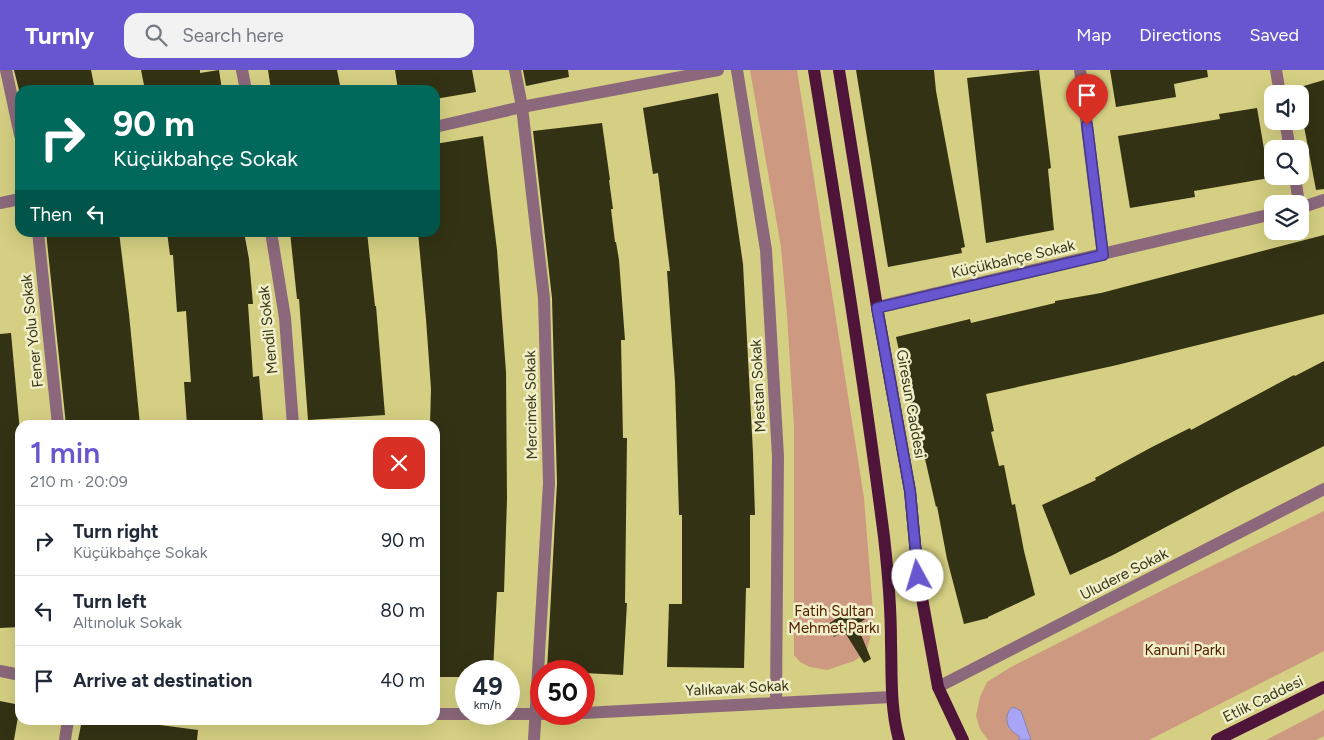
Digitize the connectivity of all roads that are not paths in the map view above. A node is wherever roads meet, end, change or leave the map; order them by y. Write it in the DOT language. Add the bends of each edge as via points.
graph roads {
  1 [pos="6,70"];
  2 [pos="242,70"];
  3 [pos="515,70"];
  4 [pos="718,70"];
  5 [pos="737,70"];
  6 [pos="814,70"];
  7 [pos="839,70"];
  8 [pos="1080,70"];
  9 [pos="1276,70"];
  10 [pos="245,85"];
  11 [pos="1278,85"];
  12 [pos="522,107"];
  13 [pos="15,112"];
  14 [pos="440,126"];
  15 [pos="15,200"];
  16 [pos="1324,200"];
  17 [pos="0,203"];
  18 [pos="1309,205"];
  19 [pos="1264,216"];
  20 [pos="39,237"];
  21 [pos="272,237"];
  22 [pos="1103,255"];
  23 [pos="877,308"];
  24 [pos="57,420"];
  25 [pos="293,420"];
  26 [pos="1324,490"];
  27 [pos="539,660"];
  28 [pos="0,671"];
  29 [pos="15,674"];
  30 [pos="938,687"];
  31 [pos="1324,687"];
  32 [pos="891,697"];
  33 [pos="776,702"];
  34 [pos="595,711"];
  35 [pos="440,714"];
  36 [pos="530,715"];
  37 [pos="67,725"];
  38 [pos="535,725"];
  39 [pos="65,740"];
  40 [pos="534,740"];
  41 [pos="899,740"];
  42 [pos="963,740"];
  43 [pos="1217,740"];
  1 -- 13 [label="street"];
  2 -- 10 [label="street"];
  3 -- 12 [label="street, Mercimek Sokak"];
  4 -- 12 [label="street"];
  5 -- 33 [label="street, Mestan Sokak" via="766,250 778,456"];
  6 -- 32 [label="main road" via="884,539 890,605"];
  7 -- 23 [label="main road, Giresun Caddesi"];
  8 -- 22 [label="street"];
  9 -- 11 [label="street"];
  12 -- 14 [label="street"];
  12 -- 27 [label="street, Mercimek Sokak" via="544,298 549,483"];
  15 -- 17 [label="street"];
  16 -- 18 [label="street"];
  19 -- 22 [label="street, Küçükbahçe Sokak"];
  20 -- 24 [label="street, Fener Yolu Sokak"];
  21 -- 25 [label="street, Mendil Sokak" via="285,318"];
  22 -- 23 [label="street, Küçükbahçe Sokak"];
  23 -- 30 [label="main road, Giresun Caddesi" via="910,491 918,576"];
  26 -- 30 [label="street, Uludere Sokak"];
  28 -- 29 [label="street"];
  30 -- 42 [label="main road, Giresun Caddesi"];
  31 -- 43 [label="main road, Etlik Caddesi"];
  32 -- 33 [label="street, Yalıkavak Sokak"];
  32 -- 41 [label="main road"];
  33 -- 34 [label="street, Yalıkavak Sokak"];
  35 -- 36 [label="street"];
  37 -- 39 [label="street"];
  38 -- 40 [label="street, Mercimek Sokak"];
}
